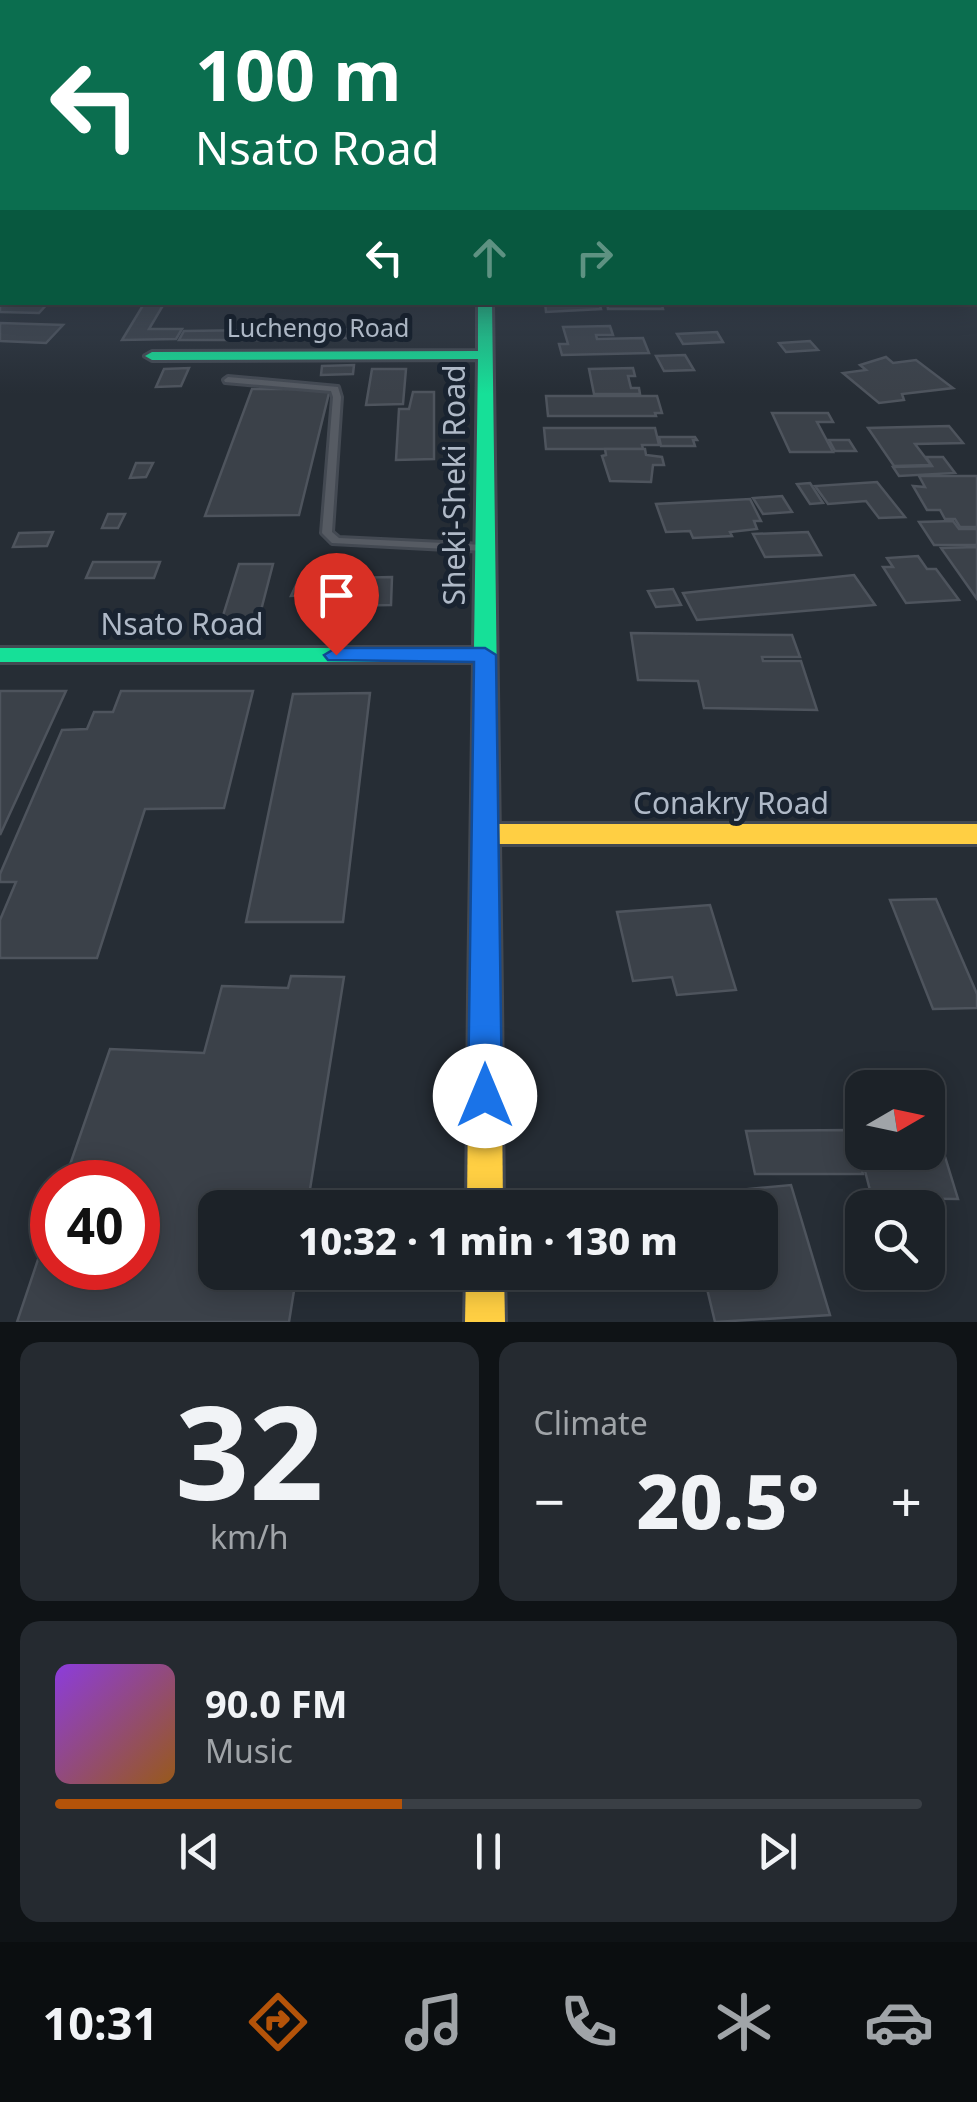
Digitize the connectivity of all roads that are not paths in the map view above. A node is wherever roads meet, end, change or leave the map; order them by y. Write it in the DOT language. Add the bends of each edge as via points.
graph roads {
  1 [pos="484,305"];
  2 [pos="484,355"];
  3 [pos="152,356"];
  4 [pos="228,380"];
  5 [pos="484,548"];
  6 [pos="0,655"];
  7 [pos="485,655"];
  8 [pos="485,834"];
  9 [pos="977,834"];
  10 [pos="485,1190"];
  11 [pos="485,1290"];
  12 [pos="485,1322"];
  1 -- 2 [label="street, Sheki-Sheki Road"];
  2 -- 3 [label="street, Luchengo Road"];
  2 -- 5 [label="street, Sheki-Sheki Road"];
  4 -- 5 [label="lane" via="334,389 328,533 336,541"];
  5 -- 7 [label="street, Sheki-Sheki Road"];
  6 -- 7 [label="street, Nsato Road"];
  7 -- 8 [label="street, Sheki-Sheki Road"];
  8 -- 9 [label="street, Conakry Road"];
  8 -- 10 [label="street, Sheki-Sheki Road"];
  11 -- 12 [label="street"];
}
